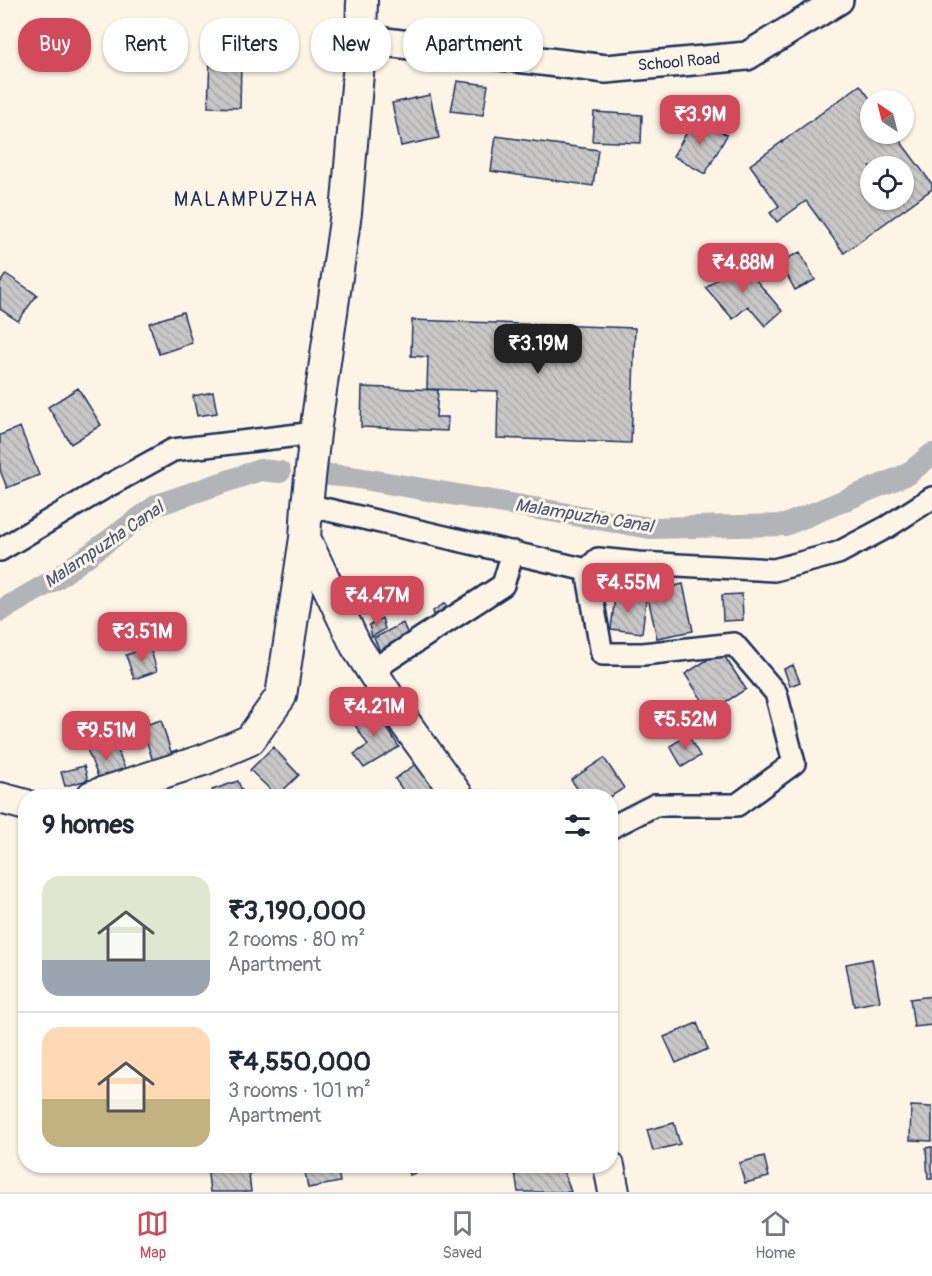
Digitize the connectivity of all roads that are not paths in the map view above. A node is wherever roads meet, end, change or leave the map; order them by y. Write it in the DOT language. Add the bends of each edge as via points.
graph roads {
  1 [pos="362,0"];
  2 [pos="839,0"];
  3 [pos="362,18"];
  4 [pos="391,43"];
  5 [pos="358,72"];
  6 [pos="315,433"];
  7 [pos="932,498"];
  8 [pos="307,505"];
  9 [pos="305,538"];
  10 [pos="0,550"];
  11 [pos="513,552"];
  12 [pos="587,570"];
  13 [pos="371,671"];
  14 [pos="114,789"];
  15 [pos="453,789"];
  16 [pos="618,824"];
  17 [pos="610,1173"];
  18 [pos="614,1192"];
  1 -- 3 [label="main road"];
  2 -- 4 [label="street, School Road" via="747,56 606,69"];
  5 -- 6 [label="main road" via="346,213"];
  6 -- 8 [label="main road"];
  6 -- 10 [label="street" via="173,450"];
  7 -- 12 [label="street" via="838,553 774,570 598,559"];
  8 -- 9 [label="main road"];
  8 -- 11 [label="street"];
  9 -- 13 [label="main road"];
  9 -- 14 [label="main road" via="281,696 250,740 206,759"];
  11 -- 12 [label="street"];
  11 -- 13 [label="street" via="502,585"];
  12 -- 16 [label="street" via="602,654 643,654 734,644 776,693 794,763 737,805 655,805"];
  13 -- 15 [label="main road"];
  17 -- 18 [label="main road"];
}
